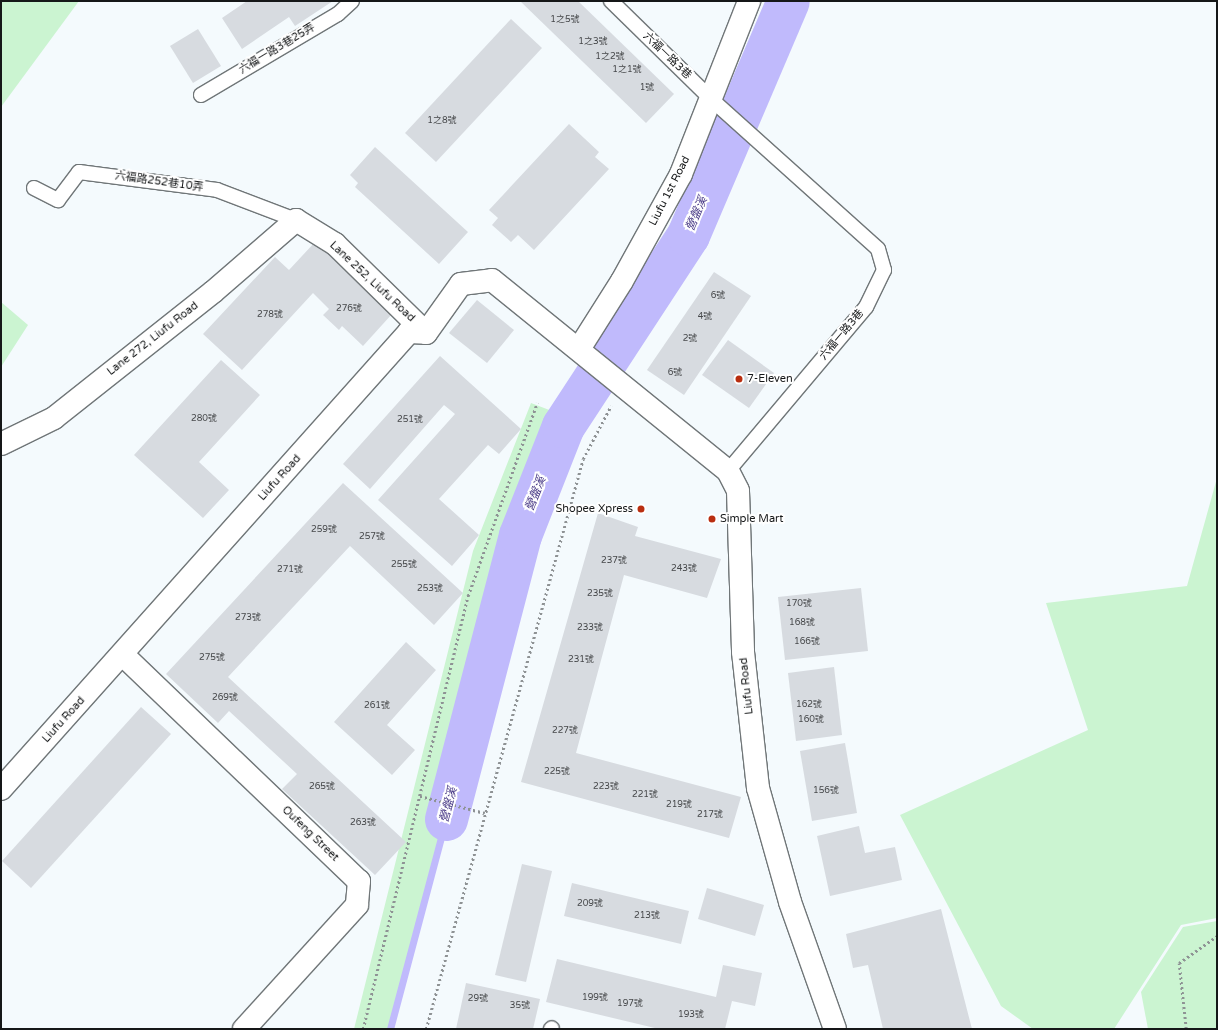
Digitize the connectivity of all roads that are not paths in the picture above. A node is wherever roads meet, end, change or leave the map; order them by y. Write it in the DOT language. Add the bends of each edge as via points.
graph roads {
  1 [pos="352,1"];
  2 [pos="611,1"];
  3 [pos="749,1"];
  4 [pos="201,95"];
  5 [pos="718,105"];
  6 [pos="34,188"];
  7 [pos="296,220"];
  8 [pos="426,333"];
  9 [pos="580,350"];
  10 [pos="1,444"];
  11 [pos="728,471"];
  12 [pos="123,655"];
  13 [pos="1,789"];
  14 [pos="244,1029"];
  15 [pos="835,1029"];
  1 -- 4 [label="lane, 六福一路3巷25弄" via="338,14"];
  2 -- 5 [label="lane, 六福一路3巷"];
  3 -- 5 [label="street, Liufu 1st Road"];
  5 -- 9 [label="street, Liufu 1st Road" via="622,281"];
  5 -- 11 [label="lane, 六福一路3巷" via="878,249 884,270 866,307"];
  6 -- 7 [label="lane, 六福路252巷10弄" via="58,200 79,172 217,190"];
  7 -- 8 [label="street, Lane 252, Liufu Road" via="335,244"];
  7 -- 10 [label="street, Lane 272, Liufu Road" via="213,292 54,418"];
  8 -- 9 [label="street" via="460,284 492,280"];
  8 -- 12 [label="street, Liufu Road" via="409,332"];
  9 -- 11 [label="street, Liufu Road"];
  11 -- 15 [label="street, Liufu Road" via="738,491 743,652 758,788 790,902"];
  12 -- 13 [label="street, Liufu Road"];
  12 -- 14 [label="street, Oufeng Street" via="359,881 356,906"];
}
